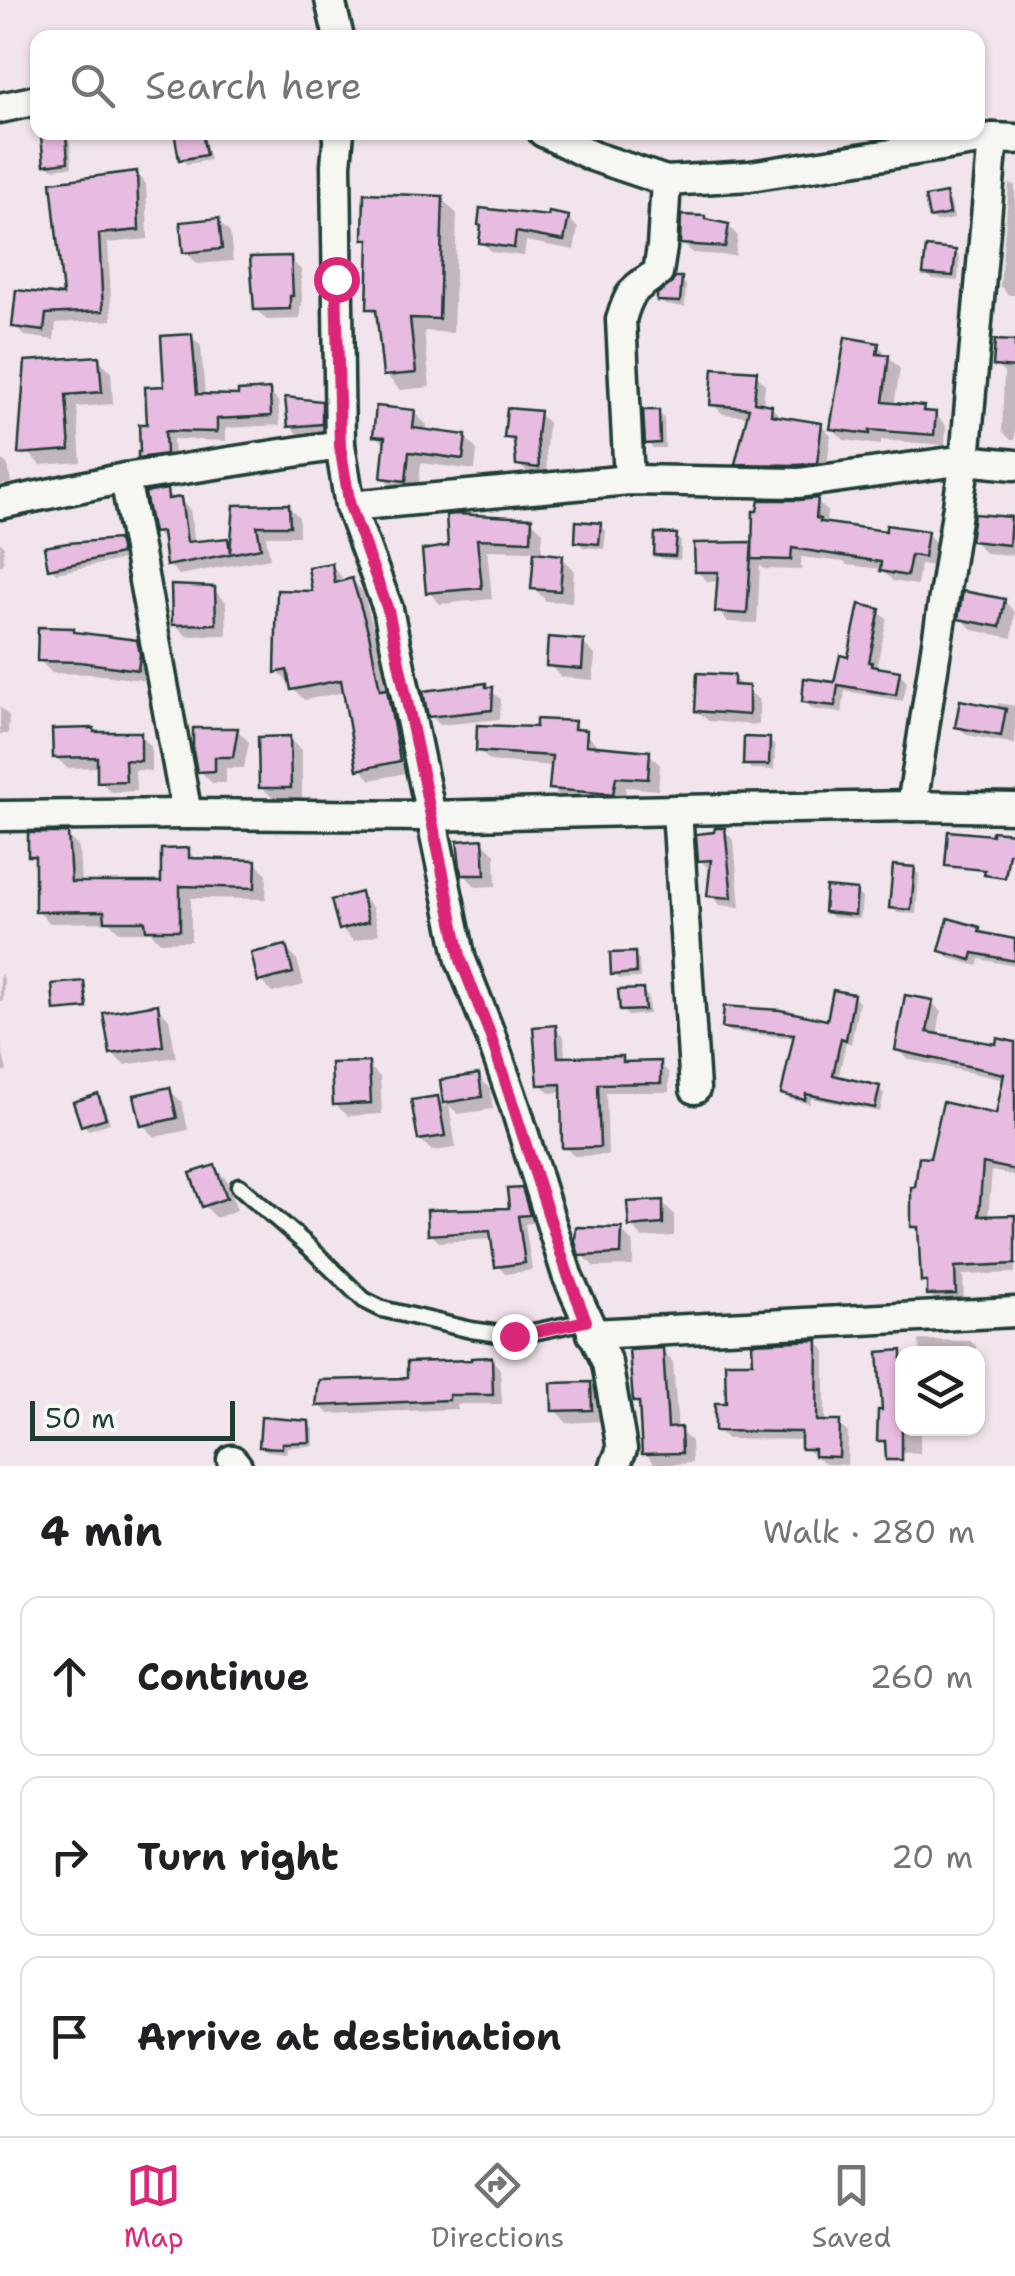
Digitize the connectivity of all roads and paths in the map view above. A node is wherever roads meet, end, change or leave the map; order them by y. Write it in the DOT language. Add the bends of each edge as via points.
graph roads {
  1 [pos="330,0"];
  2 [pos="337,30"];
  3 [pos="30,102"];
  4 [pos="0,108"];
  5 [pos="1004,138"];
  6 [pos="339,140"];
  7 [pos="559,140"];
  8 [pos="666,181"];
  9 [pos="340,446"];
  10 [pos="964,460"];
  11 [pos="1015,465"];
  12 [pos="125,478"];
  13 [pos="629,480"];
  14 [pos="0,504"];
  15 [pos="350,506"];
  16 [pos="912,806"];
  17 [pos="1015,808"];
  18 [pos="677,810"];
  19 [pos="186,814"];
  20 [pos="0,816"];
  21 [pos="429,816"];
  22 [pos="695,1089"];
  23 [pos="239,1186"];
  24 [pos="1015,1312"];
  25 [pos="589,1328"];
  26 [pos="615,1466"];
  1 -- 2 [label="street"];
  3 -- 4 [label="street"];
  5 -- 8 [label="street" via="750,176"];
  5 -- 10 [label="street"];
  6 -- 9 [label="street"];
  7 -- 8 [label="street"];
  8 -- 13 [label="street" via="658,273 634,287 621,320"];
  9 -- 12 [label="street"];
  9 -- 15 [label="street"];
  10 -- 11 [label="street"];
  10 -- 13 [label="street" via="799,482"];
  10 -- 16 [label="street"];
  12 -- 14 [label="street"];
  12 -- 19 [label="street"];
  13 -- 15 [label="street"];
  15 -- 21 [label="street" via="388,610"];
  16 -- 17 [label="street"];
  16 -- 18 [label="street"];
  18 -- 21 [label="street"];
  18 -- 22 [label="street"];
  19 -- 20 [label="street"];
  19 -- 21 [label="street"];
  21 -- 25 [label="street" via="461,960"];
  23 -- 25 [label="lane" via="382,1310 514,1336"];
  24 -- 25 [label="street"];
  25 -- 26 [label="street" via="607,1363 622,1449"];
}
